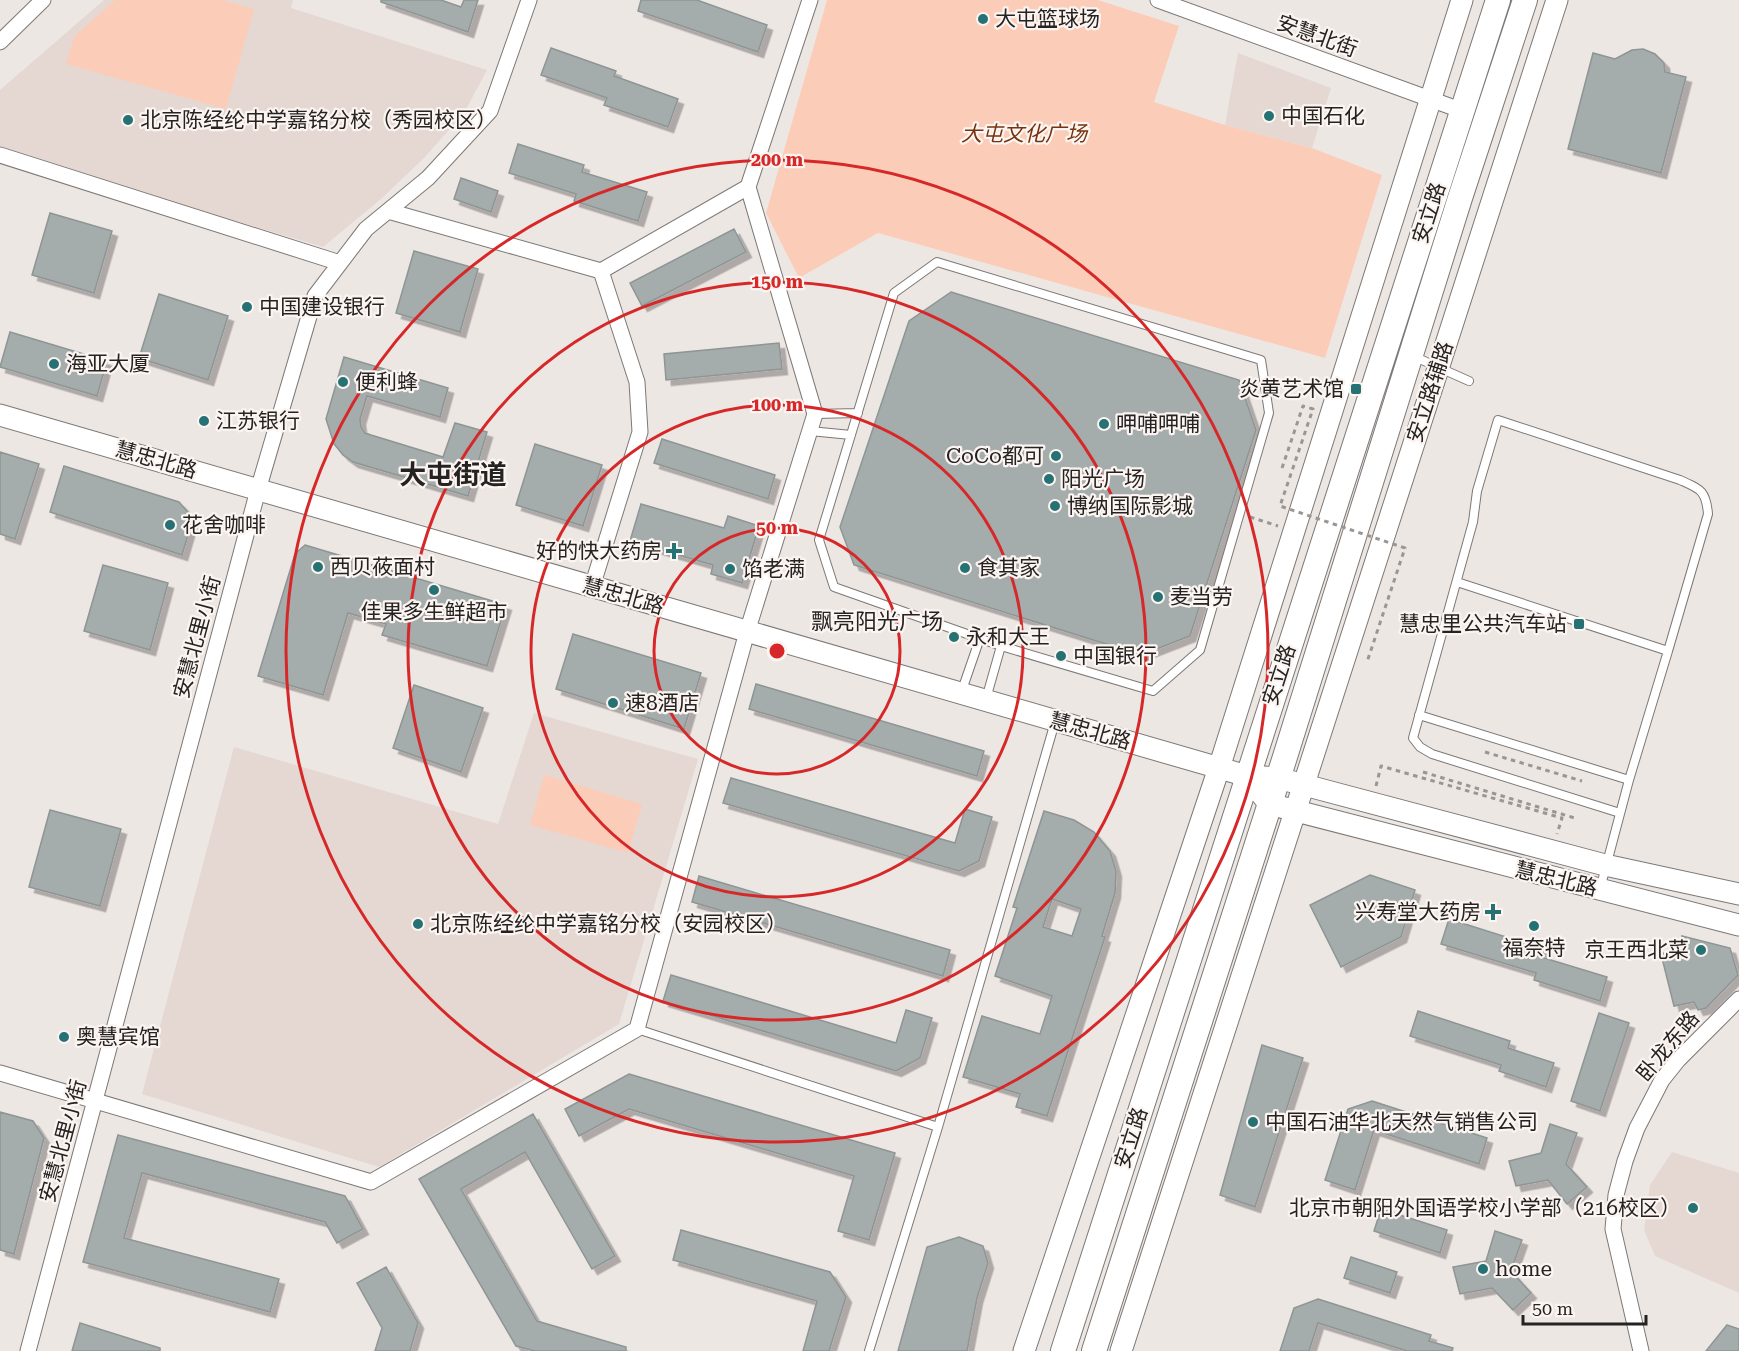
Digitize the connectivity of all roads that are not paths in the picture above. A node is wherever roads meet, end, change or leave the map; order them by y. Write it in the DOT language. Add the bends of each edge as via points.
graph roads {
  1 [pos="43,0"];
  2 [pos="529,0"];
  3 [pos="810,0"];
  4 [pos="1158,0"];
  5 [pos="1462,0"];
  6 [pos="1497,0"];
  7 [pos="1526,0"];
  8 [pos="1557,0"];
  9 [pos="0,42"];
  10 [pos="1430,99"];
  11 [pos="1463,111"];
  12 [pos="0,155"];
  13 [pos="748,187"];
  14 [pos="388,211"];
  15 [pos="340,263"];
  16 [pos="601,271"];
  17 [pos="1412,356"];
  18 [pos="1438,368"];
  19 [pos="1470,381"];
  20 [pos="858,413"];
  21 [pos="0,414"];
  22 [pos="815,414"];
  23 [pos="810,431"];
  24 [pos="851,435"];
  25 [pos="258,490"];
  26 [pos="1457,582"];
  27 [pos="592,587"];
  28 [pos="747,632"];
  29 [pos="980,638"];
  30 [pos="1001,646"];
  31 [pos="1668,651"];
  32 [pos="961,693"];
  33 [pos="985,700"];
  34 [pos="1419,715"];
  35 [pos="1055,721"];
  36 [pos="1219,768"];
  37 [pos="1247,776"];
  38 [pos="1278,778"];
  39 [pos="1629,780"];
  40 [pos="1303,784"];
  41 [pos="1269,804"];
  42 [pos="1295,811"];
  43 [pos="1620,813"];
  44 [pos="1605,865"];
  45 [pos="1599,890"];
  46 [pos="1739,894"];
  47 [pos="1739,925"];
  48 [pos="1739,992"];
  49 [pos="1739,999"];
  50 [pos="1725,1012"];
  51 [pos="637,1029"];
  52 [pos="0,1072"];
  53 [pos="95,1100"];
  54 [pos="938,1127"];
  55 [pos="28,1351"];
  56 [pos="869,1351"];
  57 [pos="1024,1351"];
  58 [pos="1063,1351"];
  59 [pos="1094,1351"];
  60 [pos="1121,1351"];
  61 [pos="1641,1351"];
  1 -- 9 [label="street"];
  2 -- 14 [label="street, 安慧北里小街" via="490,111 428,178"];
  3 -- 13 [label="street"];
  4 -- 10 [label="street, 安慧北街"];
  5 -- 10 [label="street"];
  6 -- 11 [label="main road, 安立路"];
  7 -- 17 [label="main road, 安立路"];
  8 -- 18 [label="street, 安立路辅路"];
  10 -- 11 [label="street, 安慧北街"];
  10 -- 36 [label="street"];
  11 -- 37 [label="main road, 安立路"];
  12 -- 15 [label="street"];
  13 -- 16 [label="street"];
  13 -- 22 [label="street"];
  14 -- 15 [label="street, 安慧北里小街" via="366,229"];
  14 -- 16 [label="street"];
  15 -- 25 [label="street, 安慧北里小街" via="315,296"];
  16 -- 27 [label="street" via="637,382 640,432"];
  17 -- 18 [label="lane"];
  17 -- 38 [label="main road, 安立路"];
  18 -- 19 [label="lane"];
  18 -- 40 [label="street, 安立路辅路"];
  20 -- 22 [label="lane"];
  20 -- 24 [label="lane"];
  20 -- 30 [label="lane" via="894,293 937,262 1261,360 1269,413 1200,650 1153,691"];
  21 -- 25 [label="street, 慧忠北路"];
  22 -- 23 [label="street"];
  23 -- 24 [label="lane"];
  23 -- 28 [label="street"];
  24 -- 29 [label="lane" via="819,540 834,587"];
  25 -- 27 [label="street, 慧忠北路"];
  25 -- 53 [label="street, 安慧北里小街"];
  26 -- 31 [label="lane"];
  26 -- 31 [label="lane" via="1498,420 1701,490 1708,514"];
  26 -- 34 [label="lane"];
  27 -- 28 [label="street, 慧忠北路"];
  28 -- 32 [label="street, 慧忠北路"];
  28 -- 51 [label="street"];
  29 -- 30 [label="lane"];
  29 -- 32 [label="lane"];
  30 -- 33 [label="lane"];
  31 -- 39 [label="lane"];
  32 -- 33 [label="street, 慧忠北路"];
  33 -- 35 [label="street, 慧忠北路"];
  34 -- 39 [label="lane"];
  34 -- 43 [label="lane" via="1413,738 1432,754"];
  35 -- 36 [label="street, 慧忠北路"];
  35 -- 54 [label="lane"];
  36 -- 37 [label="street, 慧忠北路"];
  36 -- 57 [label="street, 安立路"];
  37 -- 38 [label="street, 慧忠北路"];
  37 -- 41 [label="street"];
  37 -- 58 [label="main road, 安立路"];
  38 -- 40 [label="street, 慧忠北路"];
  38 -- 41 [label="main road, 安立路"];
  39 -- 43 [label="lane"];
  40 -- 42 [label="street"];
  40 -- 44 [label="street, 慧忠北路"];
  41 -- 42 [label="street, 慧忠北路"];
  41 -- 59 [label="main road, 安立路"];
  42 -- 45 [label="street, 慧忠北路"];
  42 -- 60 [label="street"];
  43 -- 44 [label="lane"];
  44 -- 45 [label="lane"];
  44 -- 46 [label="street, 慧忠北路"];
  45 -- 47 [label="street, 慧忠北路"];
  48 -- 50 [label="street, 卧龙东路"];
  49 -- 50 [label="street, 卧龙东路"];
  50 -- 61 [label="street, 卧龙东路" via="1678,1060 1649,1102 1616,1195 1613,1229"];
  51 -- 53 [label="street" via="371,1182"];
  51 -- 54 [label="lane"];
  52 -- 53 [label="street"];
  53 -- 55 [label="street, 安慧北里小街"];
  54 -- 56 [label="lane"];
}
